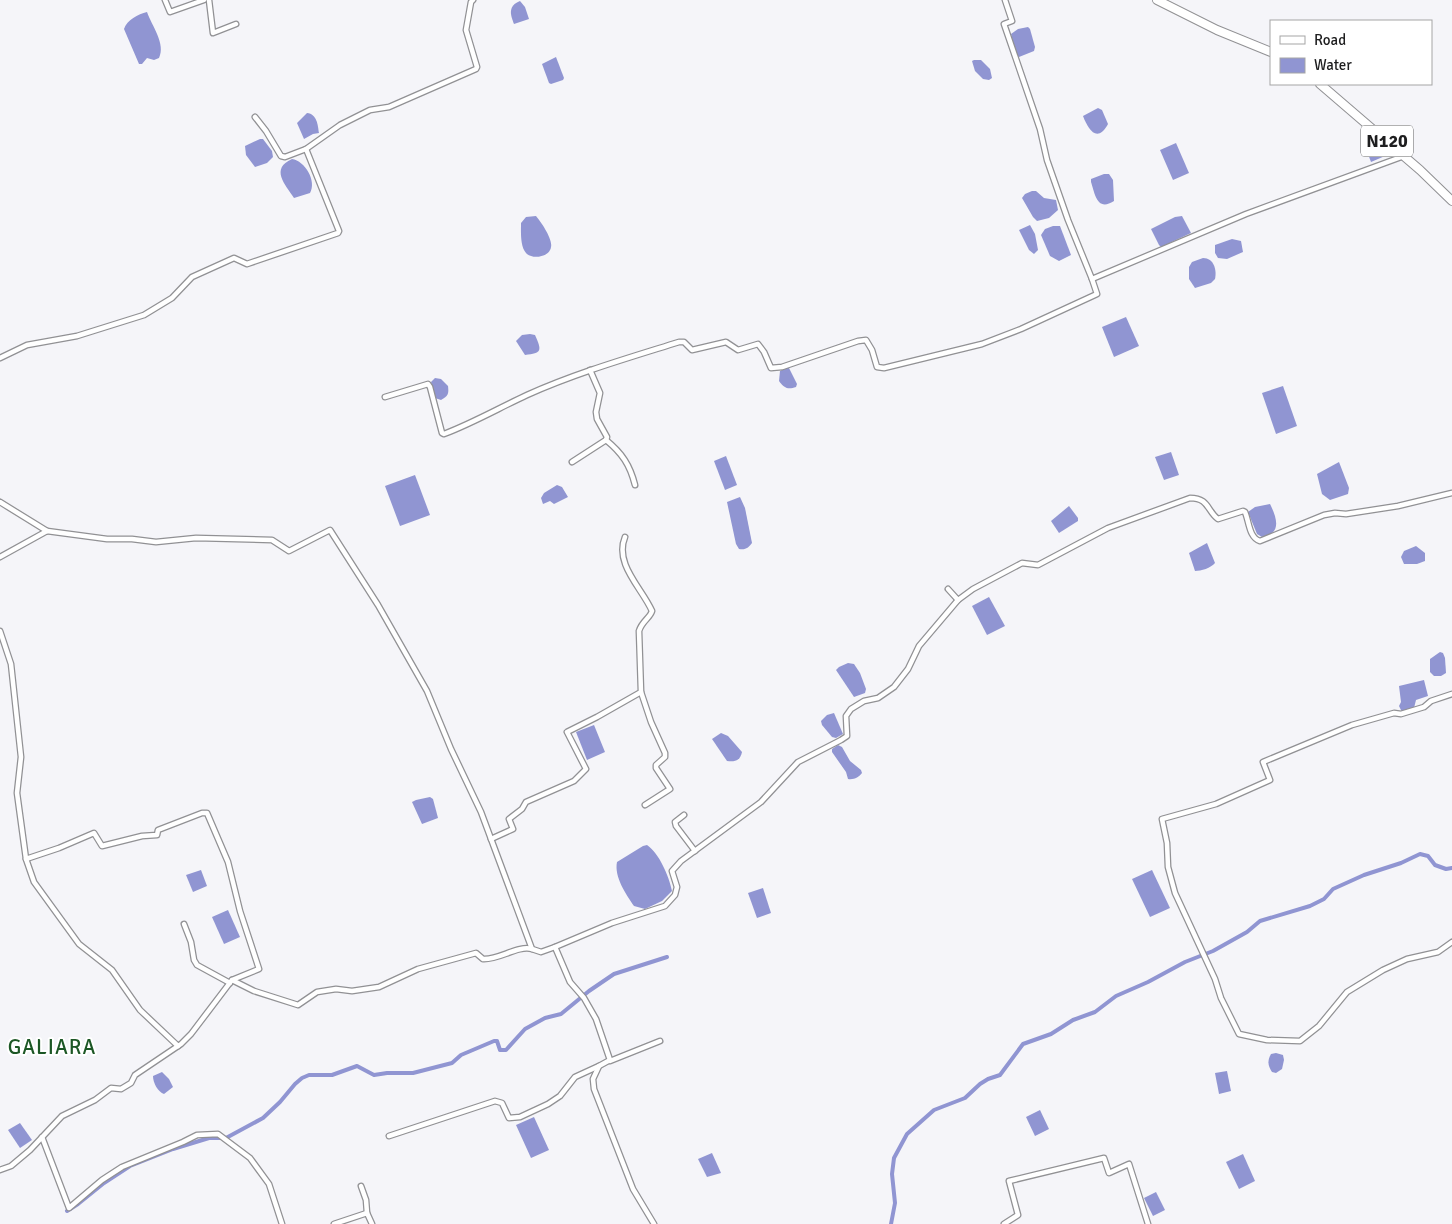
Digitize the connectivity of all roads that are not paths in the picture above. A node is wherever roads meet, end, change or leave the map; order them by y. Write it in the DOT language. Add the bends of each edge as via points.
graph roads {
  1 [pos="165,0"];
  2 [pos="204,0"];
  3 [pos="209,0"];
  4 [pos="473,0"];
  5 [pos="1005,0"];
  6 [pos="1157,0"];
  7 [pos="236,24"];
  8 [pos="1270,52"];
  9 [pos="1321,85"];
  10 [pos="255,117"];
  11 [pos="306,149"];
  12 [pos="1404,156"];
  13 [pos="1452,201"];
  14 [pos="1092,279"];
  15 [pos="0,358"];
  16 [pos="590,370"];
  17 [pos="385,397"];
  18 [pos="606,440"];
  19 [pos="572,462"];
  20 [pos="635,485"];
  21 [pos="1452,493"];
  22 [pos="0,502"];
  23 [pos="46,531"];
  24 [pos="626,537"];
  25 [pos="0,557"];
  26 [pos="948,589"];
  27 [pos="958,600"];
  28 [pos="0,631"];
  29 [pos="641,692"];
  30 [pos="1452,694"];
  31 [pos="644,805"];
  32 [pos="684,815"];
  33 [pos="491,839"];
  34 [pos="695,850"];
  35 [pos="26,860"];
  36 [pos="184,924"];
  37 [pos="1452,942"];
  38 [pos="555,946"];
  39 [pos="532,949"];
  40 [pos="231,981"];
  41 [pos="660,1041"];
  42 [pos="178,1046"];
  43 [pos="610,1061"];
  44 [pos="599,1066"];
  45 [pos="389,1136"];
  46 [pos="42,1137"];
  47 [pos="0,1170"];
  48 [pos="361,1186"];
  49 [pos="367,1213"];
  50 [pos="282,1224"];
  51 [pos="334,1224"];
  52 [pos="372,1224"];
  53 [pos="654,1224"];
  54 [pos="1004,1224"];
  55 [pos="1148,1224"];
  1 -- 2 [label="street" via="170,12"];
  3 -- 7 [label="street" via="214,33"];
  4 -- 11 [label="street" via="466,30 476,70 389,108 370,110 340,125"];
  5 -- 14 [label="street" via="1012,21 1004,24 1040,129 1047,160"];
  6 -- 8 [label="highway" via="1216,30"];
  9 -- 12 [label="highway, N120"];
  10 -- 11 [label="street" via="281,156"];
  11 -- 15 [label="street" via="338,233 247,264 234,258 192,277 172,298 144,315 77,336 27,345"];
  12 -- 13 [label="highway, N120"];
  12 -- 14 [label="street" via="1246,214"];
  14 -- 16 [label="street" via="1097,294 1021,329 982,344 884,368 877,367 866,340 771,368 758,344 738,350 726,342 692,350 684,342 679,342"];
  16 -- 17 [label="street" via="444,434 428,384"];
  16 -- 18 [label="street" via="600,394 596,412"];
  18 -- 19 [label="street"];
  18 -- 20 [label="street" via="629,465"];
  21 -- 27 [label="street" via="1398,506 1324,515 1260,541 1253,537 1245,512 1218,519 1208,505 1190,498 1108,528 1038,565 1022,563 990,578"];
  22 -- 23 [label="street"];
  23 -- 25 [label="street"];
  23 -- 33 [label="street" via="156,542 196,538 272,540 289,551 330,530 427,691"];
  24 -- 29 [label="street" via="622,552 631,577 652,611 639,631"];
  26 -- 27 [label="street"];
  27 -- 34 [label="street" via="920,646 894,688 851,709 846,716 846,736 798,762 761,802"];
  28 -- 35 [label="street" via="11,664 21,757 17,792"];
  29 -- 31 [label="street" via="665,754 656,768 670,789"];
  29 -- 33 [label="street" via="567,732 586,769 574,781 526,802 510,819 513,829"];
  30 -- 37 [label="street" via="1430,701 1424,707 1352,725 1304,744 1263,762 1270,780 1216,804 1162,819 1175,893 1239,1034 1267,1040 1300,1041 1319,1026 1347,992 1383,970 1407,959 1438,952"];
  32 -- 34 [label="street" via="675,822 676,826"];
  33 -- 39 [label="street"];
  34 -- 38 [label="street" via="672,871 677,887 675,895 665,906"];
  35 -- 40 [label="street" via="94,833 104,846 154,836 158,830 202,813 207,814 230,870 259,969"];
  35 -- 42 [label="street" via="34,882 80,944 112,970 140,1010"];
  36 -- 40 [label="street" via="197,965"];
  38 -- 39 [label="street" via="542,952"];
  38 -- 43 [label="street" via="570,982 596,1019"];
  39 -- 40 [label="street" via="492,959 483,959 476,953 418,968 379,987 317,992 298,1005"];
  40 -- 42 [label="street"];
  41 -- 43 [label="street"];
  42 -- 46 [label="street" via="135,1075 131,1083 121,1089 111,1088 62,1116"];
  43 -- 44 [label="street"];
  44 -- 45 [label="street" via="575,1077 560,1096 548,1104 520,1117 509,1118 502,1103 494,1101"];
  44 -- 53 [label="street" via="593,1079 594,1089 633,1189"];
  46 -- 47 [label="street" via="11,1166"];
  46 -- 50 [label="street" via="69,1208 122,1167 198,1135 218,1134 250,1158 269,1184"];
  48 -- 49 [label="street"];
  49 -- 51 [label="street"];
  49 -- 52 [label="street"];
  54 -- 55 [label="street" via="1018,1215 1009,1181 1104,1158 1109,1172 1129,1164"];
}
